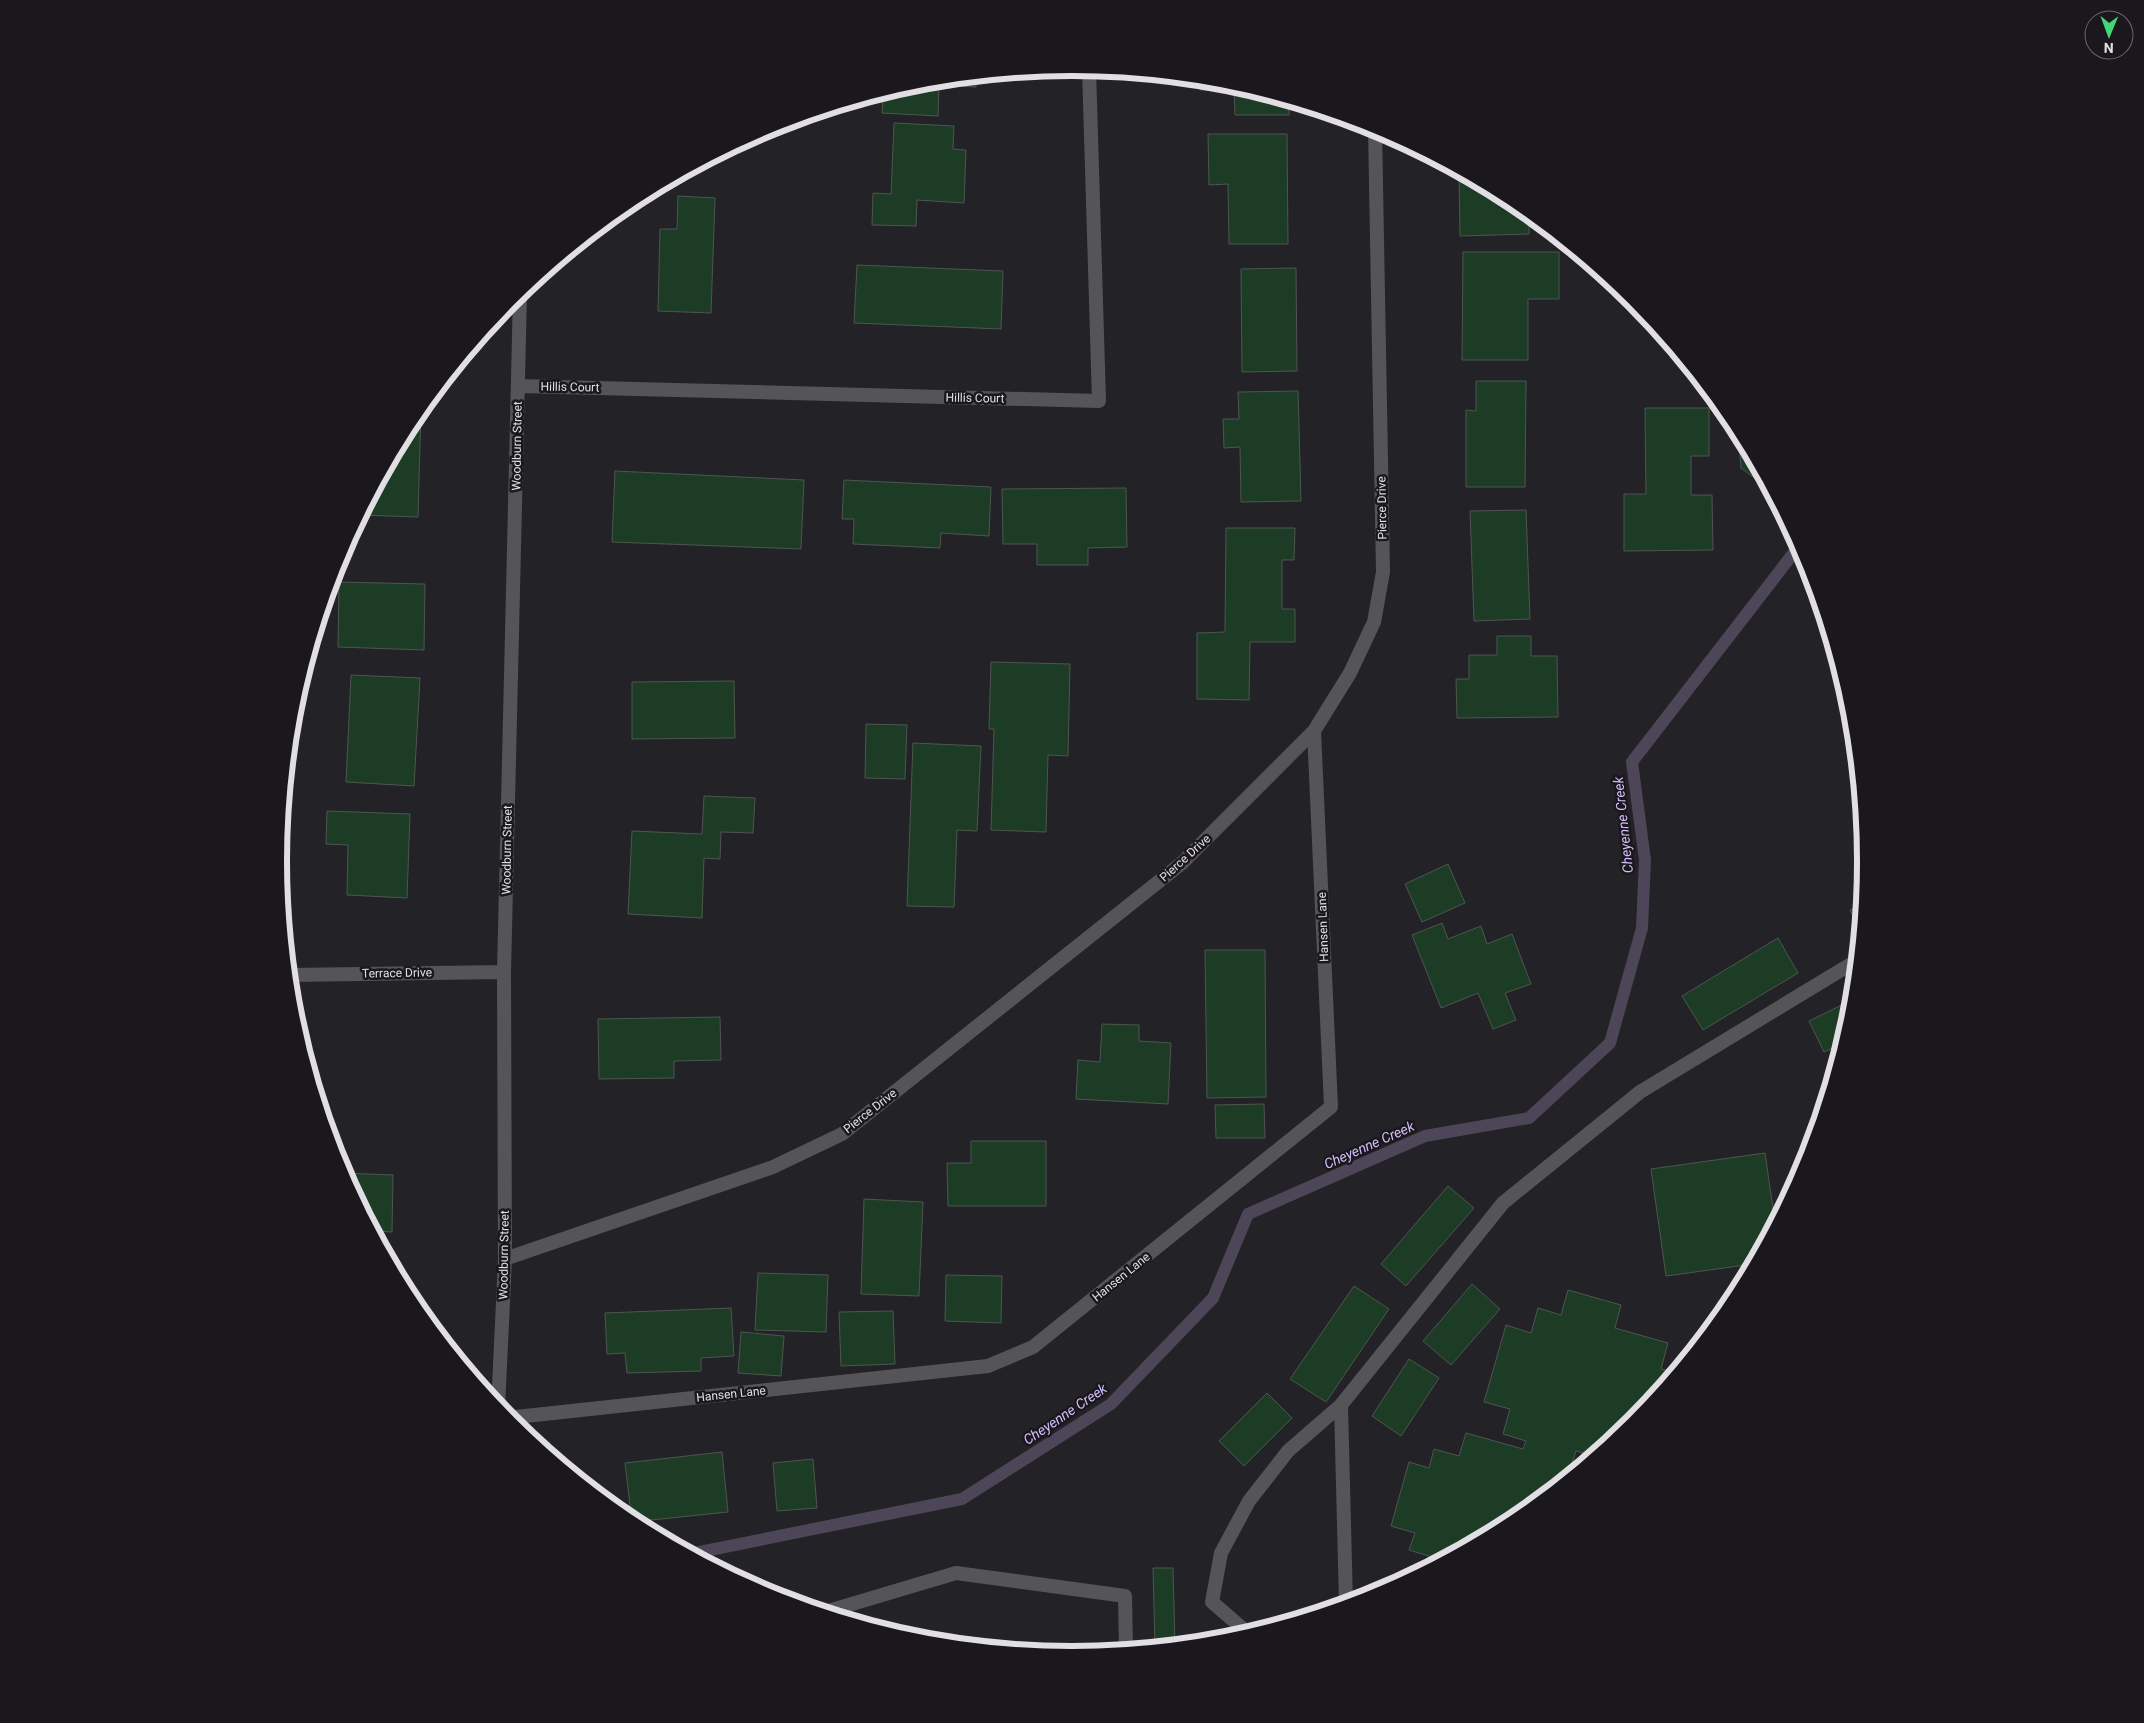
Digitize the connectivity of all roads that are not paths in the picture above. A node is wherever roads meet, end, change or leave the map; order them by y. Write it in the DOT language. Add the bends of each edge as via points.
graph roads {
  1 [pos="1089,77"];
  2 [pos="1375,137"];
  3 [pos="520,303"];
  4 [pos="518,386"];
  5 [pos="1314,731"];
  6 [pos="1851,964"];
  7 [pos="504,972"];
  8 [pos="295,975"];
  9 [pos="505,1259"];
  10 [pos="499,1397"];
  11 [pos="1341,1405"];
  12 [pos="517,1417"];
  13 [pos="1346,1597"];
  14 [pos="834,1609"];
  15 [pos="1242,1628"];
  16 [pos="1126,1645"];
  1 -- 4 [label="street, Hillis Court" via="1099,401"];
  2 -- 5 [label="street, Pierce Drive" via="1384,572 1374,622 1350,673"];
  3 -- 4 [label="street, Woodburn Street"];
  4 -- 7 [label="street, Woodburn Street"];
  5 -- 9 [label="street, Pierce Drive" via="1182,863 842,1134 773,1167"];
  5 -- 12 [label="street, Hansen Lane" via="1330,1107 1033,1347 988,1366"];
  6 -- 11 [label="street" via="1640,1092 1503,1203"];
  7 -- 8 [label="street, Terrace Drive"];
  7 -- 9 [label="street, Woodburn Street"];
  9 -- 10 [label="street, Woodburn Street"];
  11 -- 13 [label="street"];
  11 -- 15 [label="street" via="1288,1451 1248,1501 1222,1553 1212,1602"];
  14 -- 16 [label="street" via="956,1573 1125,1596"];
}
